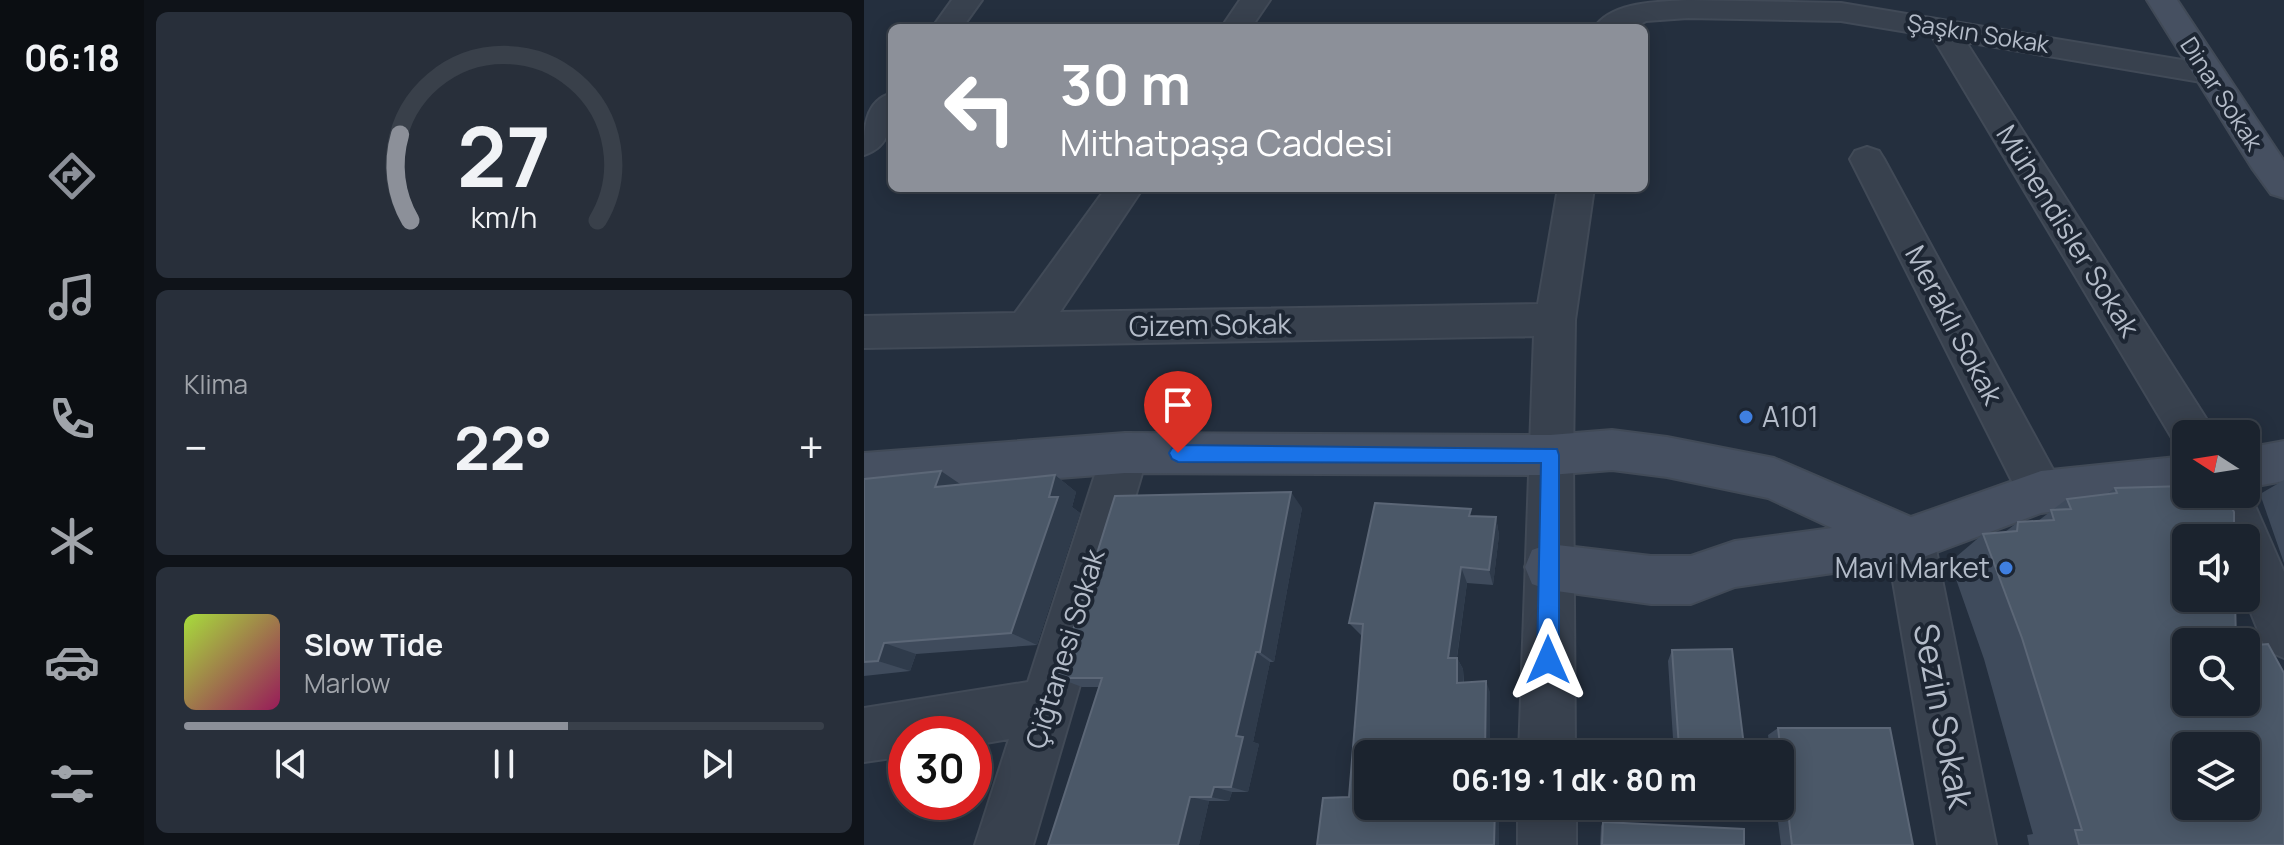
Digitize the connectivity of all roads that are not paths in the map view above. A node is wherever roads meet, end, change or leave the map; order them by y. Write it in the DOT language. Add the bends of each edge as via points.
graph roads {
  1 [pos="967,0"];
  2 [pos="1255,0"];
  3 [pos="2162,0"];
  4 [pos="1841,6"];
  5 [pos="950,24"];
  6 [pos="1239,24"];
  7 [pos="1617,24"];
  8 [pos="1942,28"];
  9 [pos="2207,73"];
  10 [pos="888,110"];
  11 [pos="864,143"];
  12 [pos="1867,159"];
  13 [pos="2277,167"];
  14 [pos="1122,192"];
  15 [pos="1575,192"];
  16 [pos="1555,320"];
  17 [pos="1027,328"];
  18 [pos="864,332"];
  19 [pos="2185,420"];
  20 [pos="1125,453"];
  21 [pos="1550,455"];
  22 [pos="2284,461"];
  23 [pos="2260,465"];
  24 [pos="864,473"];
  25 [pos="2172,478"];
  26 [pos="2041,492"];
  27 [pos="1910,540"];
  28 [pos="1549,567"];
  29 [pos="2260,573"];
  30 [pos="2284,632"];
  31 [pos="1047,706"];
  32 [pos="864,735"];
  33 [pos="1547,740"];
  34 [pos="1547,820"];
  35 [pos="1004,845"];
  36 [pos="1547,845"];
  37 [pos="1967,845"];
  1 -- 5 [label="street"];
  2 -- 6 [label="street"];
  3 -- 9 [label="street, Dinar Sokak"];
  4 -- 7 [label="street, Şaşkın Sokak" via="1688,9 1640,13"];
  4 -- 8 [label="street, Şaşkın Sokak"];
  8 -- 9 [label="street, Şaşkın Sokak"];
  8 -- 19 [label="street, Mühendisler Sokak"];
  9 -- 13 [label="street, Dinar Sokak"];
  10 -- 11 [label="street"];
  12 -- 26 [label="street, Meraklı Sokak"];
  14 -- 17 [label="street"];
  15 -- 16 [label="street"];
  16 -- 17 [label="street, Gizem Sokak"];
  16 -- 21 [label="street"];
  17 -- 18 [label="street, Gizem Sokak"];
  20 -- 21 [label="street"];
  20 -- 24 [label="street"];
  20 -- 31 [label="street, Çiğtanesi Sokak"];
  21 -- 27 [label="street" via="1612,450 1774,479"];
  21 -- 28 [label="street"];
  22 -- 23 [label="street"];
  25 -- 26 [label="street"];
  26 -- 27 [label="street"];
  27 -- 28 [label="street" via="1735,564 1691,580"];
  27 -- 37 [label="street, Sezin Sokak"];
  28 -- 33 [label="street"];
  29 -- 30 [label="street"];
  31 -- 32 [label="street"];
  31 -- 35 [label="street, Çiğtanesi Sokak"];
  34 -- 36 [label="street"];
}
